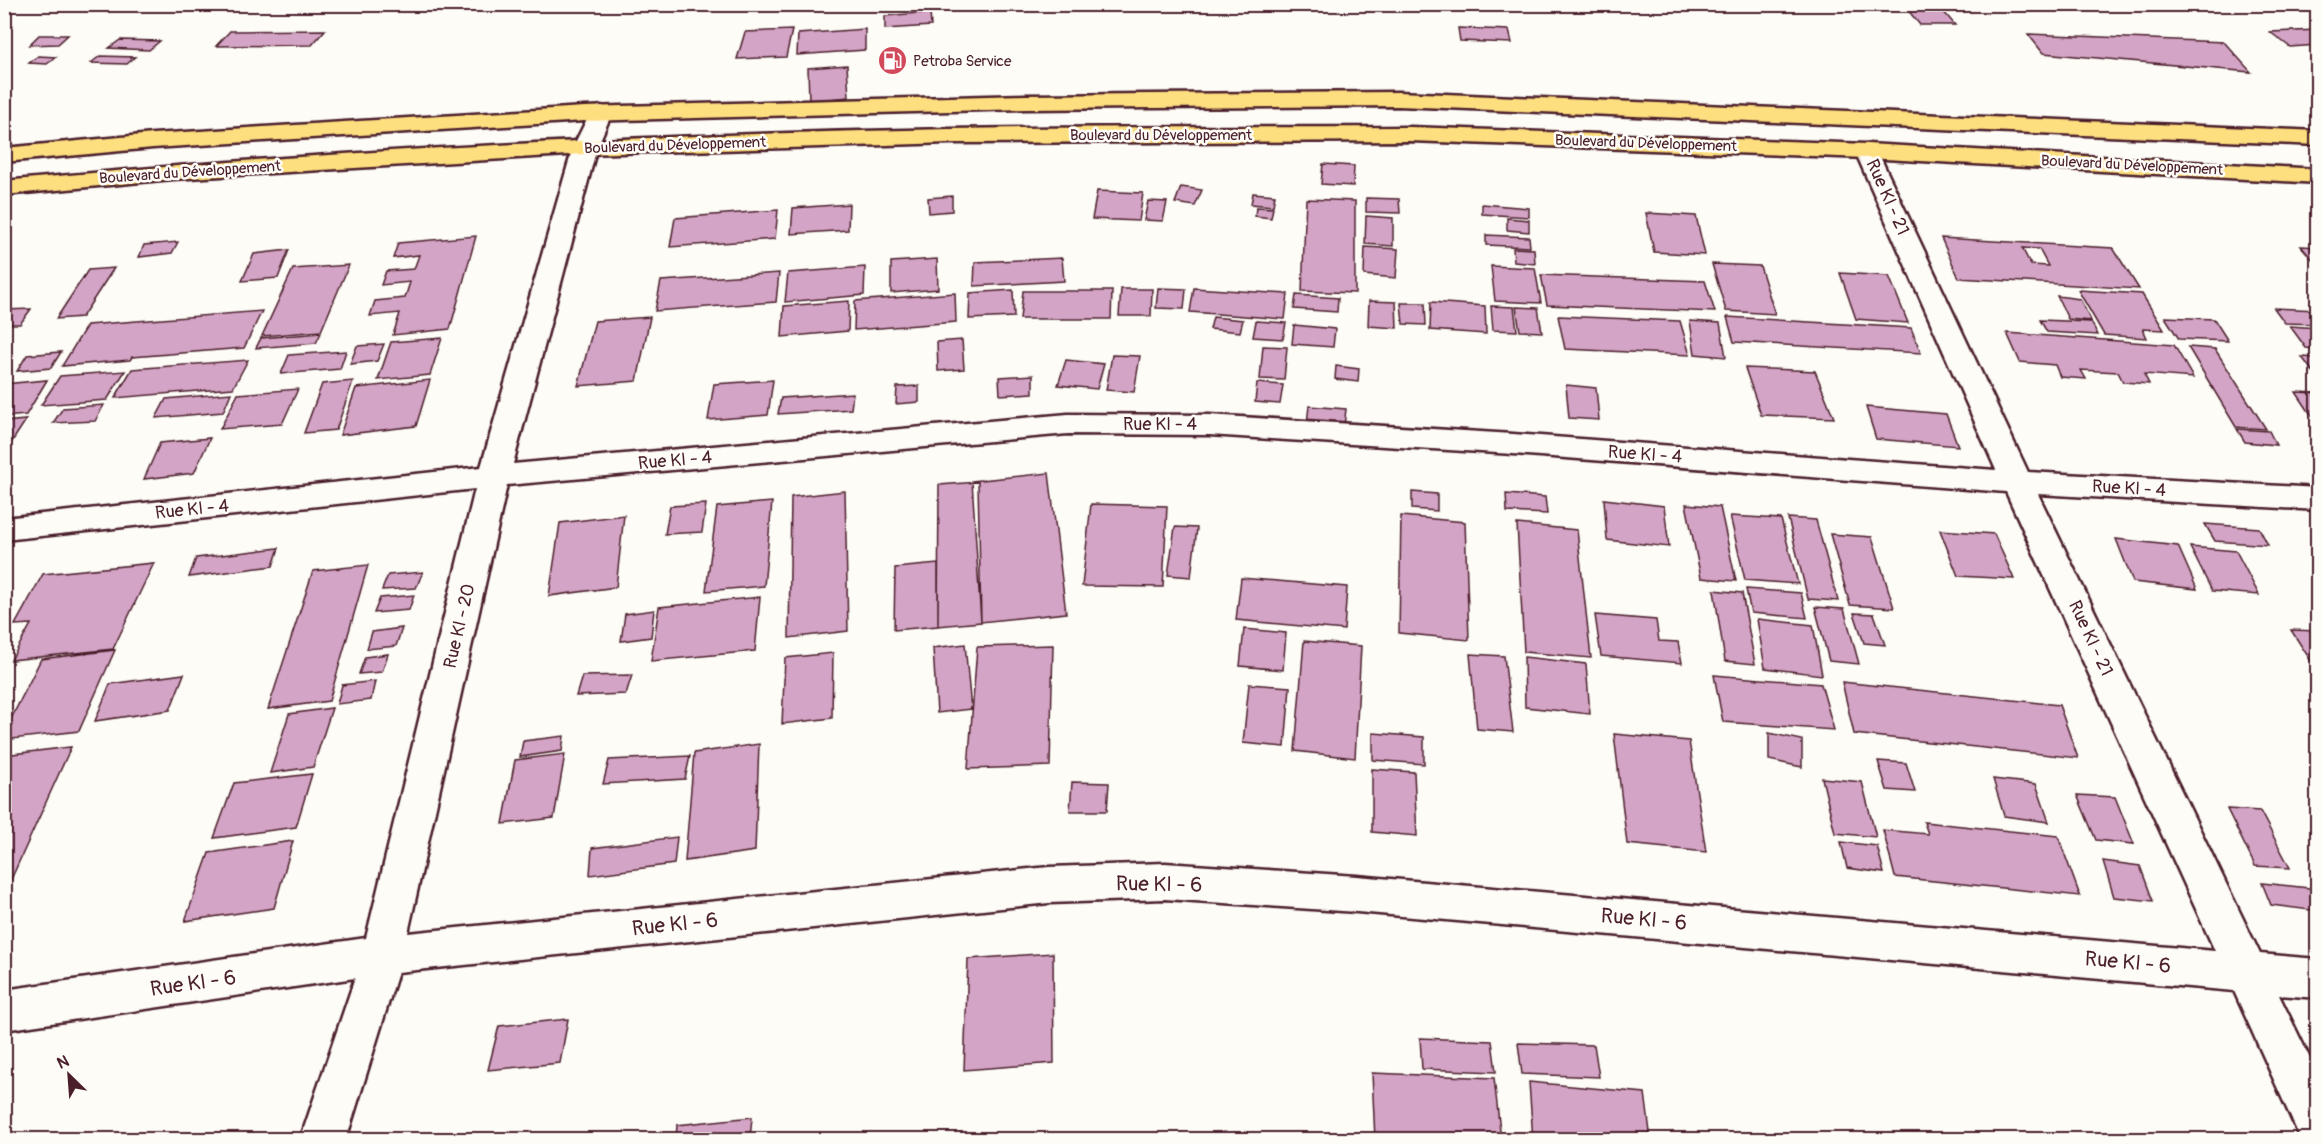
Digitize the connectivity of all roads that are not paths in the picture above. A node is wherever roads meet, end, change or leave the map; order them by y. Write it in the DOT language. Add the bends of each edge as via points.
graph roads {
  1 [pos="958,104"];
  2 [pos="601,113"];
  3 [pos="951,136"];
  4 [pos="2318,138"];
  5 [pos="585,147"];
  6 [pos="1866,151"];
  7 [pos="4,155"];
  8 [pos="2318,176"];
  9 [pos="4,188"];
  10 [pos="494,476"];
  11 [pos="2017,482"];
  12 [pos="2318,499"];
  13 [pos="4,529"];
  14 [pos="383,955"];
  15 [pos="2248,972"];
  16 [pos="2318,979"];
  17 [pos="4,1010"];
  18 [pos="2318,1125"];
  19 [pos="323,1140"];
  1 -- 2 [label="highway, Boulevard du Développement"];
  1 -- 3 [label="highway"];
  1 -- 4 [label="highway, Boulevard du Développement" via="1398,99"];
  2 -- 5 [label="street, Rue KI - 20"];
  2 -- 7 [label="highway, Boulevard du Développement" via="153,141"];
  3 -- 5 [label="highway, Boulevard du Développement"];
  3 -- 6 [label="highway, Boulevard du Développement" via="1410,134"];
  5 -- 9 [label="highway, Boulevard du Développement" via="173,172"];
  5 -- 10 [label="street, Rue KI - 20"];
  6 -- 8 [label="highway, Boulevard du Développement"];
  6 -- 11 [label="street, Rue KI - 21"];
  10 -- 11 [label="street, Rue KI - 4" via="1080,424 1209,425"];
  10 -- 13 [label="street, Rue KI - 4"];
  10 -- 14 [label="street, Rue KI - 20"];
  11 -- 12 [label="street, Rue KI - 4"];
  11 -- 15 [label="street, Rue KI - 21"];
  14 -- 15 [label="street, Rue KI - 6" via="1049,885 1165,881 1357,894"];
  14 -- 17 [label="street, Rue KI - 6"];
  14 -- 19 [label="street, Rue KI - 20"];
  15 -- 16 [label="street, Rue KI - 6"];
  15 -- 18 [label="street, Rue KI - 21"];
}
